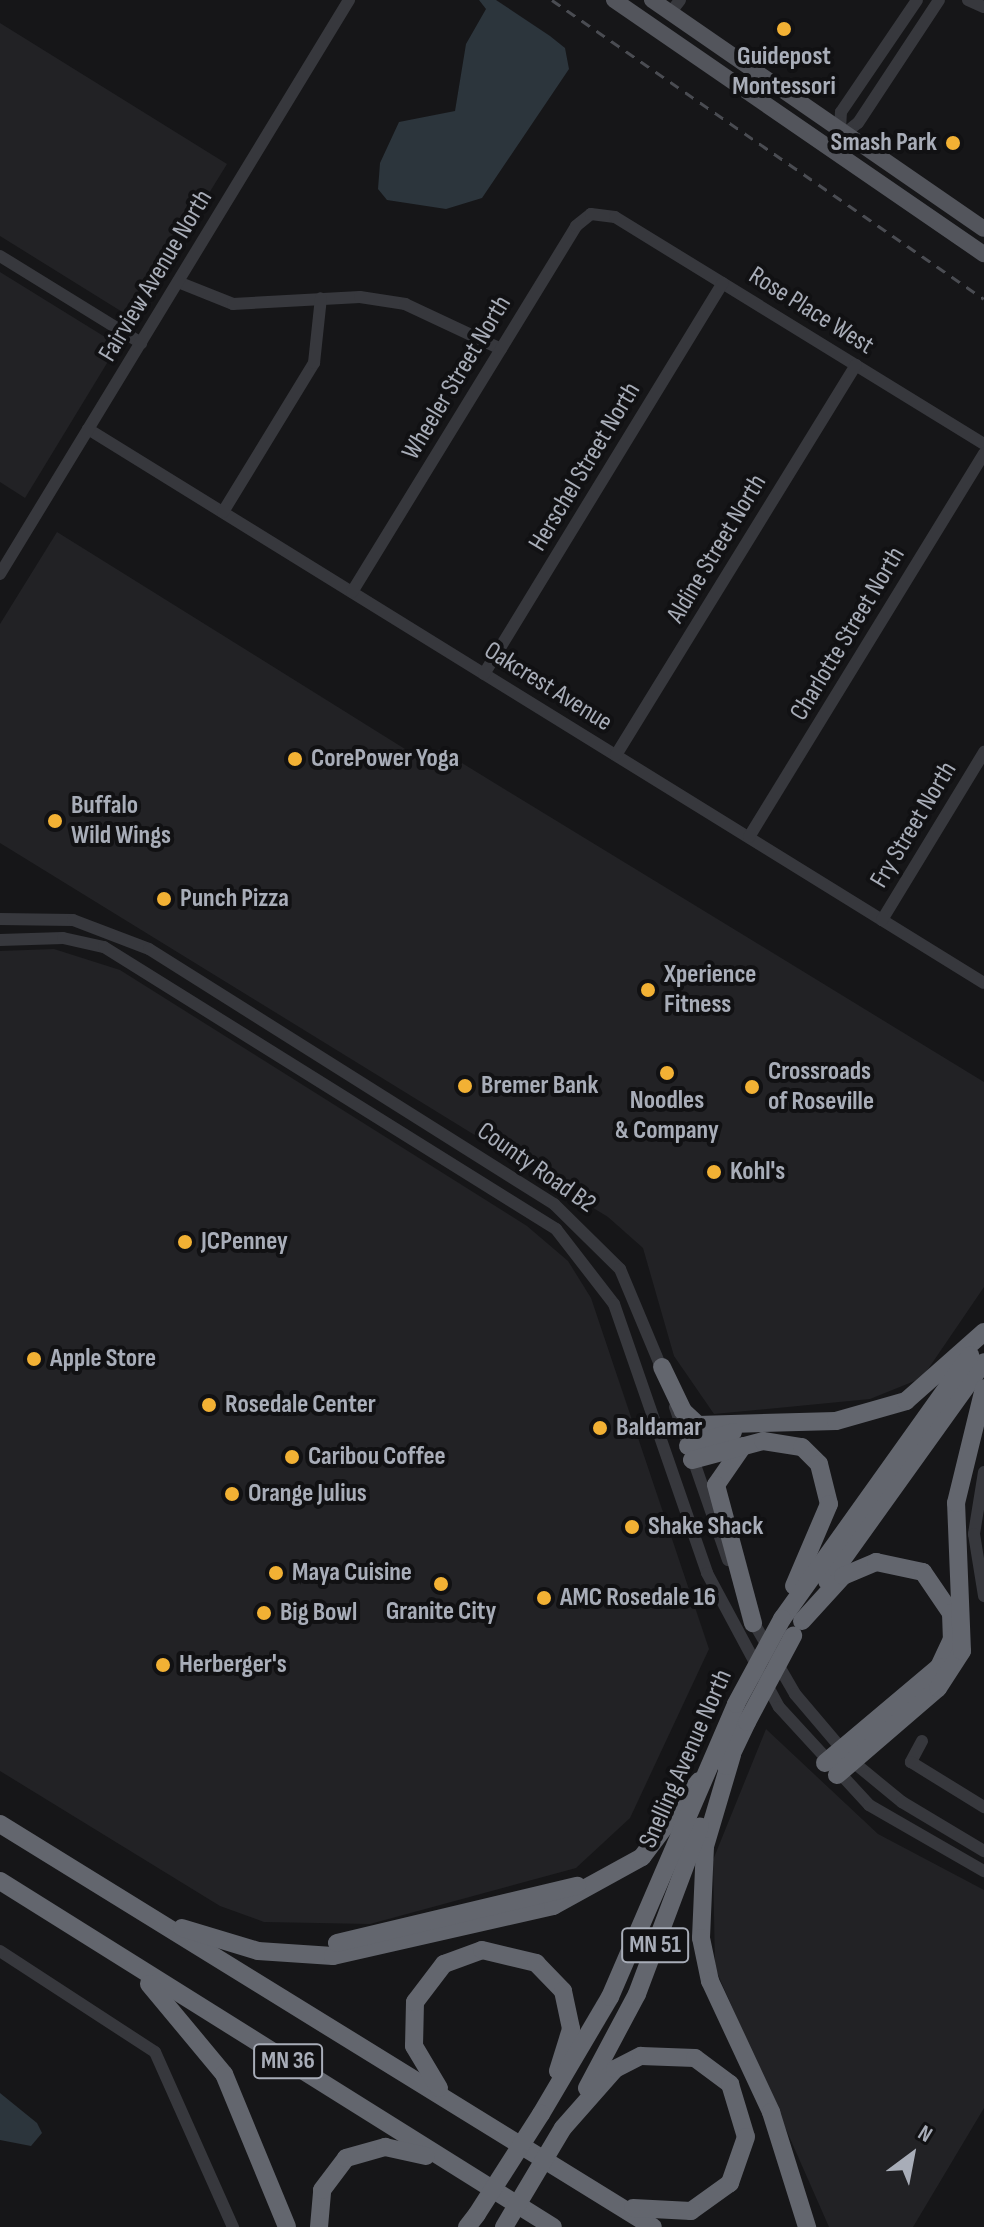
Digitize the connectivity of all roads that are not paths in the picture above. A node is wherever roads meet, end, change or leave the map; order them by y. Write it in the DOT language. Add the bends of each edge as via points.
graph roads {
  1 [pos="349,0"];
  2 [pos="614,0"];
  3 [pos="652,0"];
  4 [pos="917,0"];
  5 [pos="939,0"];
  6 [pos="968,0"];
  7 [pos="675,6"];
  8 [pos="984,7"];
  9 [pos="840,130"];
  10 [pos="828,147"];
  11 [pos="615,217"];
  12 [pos="984,229"];
  13 [pos="984,254"];
  14 [pos="0,256"];
  15 [pos="178,282"];
  16 [pos="723,283"];
  17 [pos="321,298"];
  18 [pos="141,343"];
  19 [pos="501,349"];
  20 [pos="856,365"];
  21 [pos="88,429"];
  22 [pos="984,444"];
  23 [pos="984,453"];
  24 [pos="223,512"];
  25 [pos="0,574"];
  26 [pos="352,592"];
  27 [pos="484,674"];
  28 [pos="984,752"];
  29 [pos="616,755"];
  30 [pos="749,837"];
  31 [pos="0,919"];
  32 [pos="882,920"];
  33 [pos="0,940"];
  34 [pos="984,983"];
  35 [pos="486,1157"];
  36 [pos="475,1174"];
  37 [pos="984,1332"];
  38 [pos="984,1362"];
  39 [pos="662,1367"];
  40 [pos="984,1388"];
  41 [pos="787,1420"];
  42 [pos="750,1442"];
  43 [pos="690,1453"];
  44 [pos="665,1454"];
  45 [pos="670,1468"];
  46 [pos="984,1472"];
  47 [pos="984,1596"];
  48 [pos="791,1622"];
  49 [pos="753,1623"];
  50 [pos="922,1741"];
  51 [pos="732,1755"];
  52 [pos="847,1755"];
  53 [pos="831,1769"];
  54 [pos="699,1781"];
  55 [pos="984,1807"];
  56 [pos="0,1824"];
  57 [pos="984,1851"];
  58 [pos="984,1871"];
  59 [pos="0,1881"];
  60 [pos="102,1888"];
  61 [pos="107,1948"];
  62 [pos="0,1951"];
  63 [pos="448,2099"];
  64 [pos="541,2114"];
  65 [pos="563,2128"];
  66 [pos="468,2174"];
  67 [pos="596,2192"];
  68 [pos="471,2223"];
  69 [pos="233,2227"];
  70 [pos="287,2227"];
  71 [pos="319,2227"];
  72 [pos="504,2227"];
  73 [pos="553,2227"];
  74 [pos="653,2227"];
  75 [pos="807,2227"];
  1 -- 15 [label="street, Fairview Avenue North"];
  2 -- 10 [label="main road"];
  3 -- 7 [label="main road"];
  4 -- 9 [label="street" via="841,112"];
  5 -- 9 [label="street" via="858,123"];
  6 -- 8 [label="street"];
  7 -- 9 [label="main road"];
  9 -- 10 [label="street"];
  9 -- 12 [label="main road"];
  10 -- 13 [label="main road"];
  11 -- 16 [label="street, Rose Place West"];
  11 -- 19 [label="street, Wheeler Street North" via="591,214 578,223"];
  14 -- 18 [label="street"];
  15 -- 17 [label="street" via="220,302"];
  15 -- 18 [label="street, Fairview Avenue North"];
  16 -- 20 [label="street, Rose Place West"];
  16 -- 27 [label="street, Herschel Street North"];
  17 -- 19 [label="street" via="405,304"];
  17 -- 24 [label="street" via="314,363"];
  18 -- 21 [label="street, Fairview Avenue North"];
  19 -- 26 [label="street, Wheeler Street North"];
  20 -- 22 [label="street, Rose Place West"];
  20 -- 29 [label="street, Aldine Street North"];
  21 -- 24 [label="street, Oakcrest Avenue"];
  21 -- 25 [label="street, Fairview Avenue North"];
  23 -- 30 [label="street, Charlotte Street North"];
  24 -- 26 [label="street, Oakcrest Avenue"];
  26 -- 27 [label="street, Oakcrest Avenue"];
  27 -- 29 [label="street, Oakcrest Avenue"];
  28 -- 32 [label="street, Fry Street North"];
  29 -- 30 [label="street, Oakcrest Avenue"];
  30 -- 32 [label="street, Oakcrest Avenue"];
  31 -- 35 [label="street, County Road B2" via="73,920 149,949"];
  32 -- 34 [label="street, Oakcrest Avenue"];
  33 -- 36 [label="street, County Road B2" via="63,938 104,947"];
  35 -- 36 [label="street"];
  35 -- 39 [label="street, County Road B2" via="605,1249 636,1294"];
  36 -- 44 [label="street, County Road B2" via="556,1229 605,1288"];
  37 -- 41 [label="highway" via="929,1385 888,1410 836,1421"];
  37 -- 48 [label="highway, Snelling Avenue North / MN 51"];
  38 -- 48 [label="highway, Snelling Avenue North / MN 51"];
  39 -- 41 [label="highway" via="683,1411 698,1425"];
  39 -- 43 [label="street, County Road B2"];
  40 -- 52 [label="highway" via="956,1503 962,1651 938,1688"];
  41 -- 43 [label="highway"];
  42 -- 43 [label="highway"];
  42 -- 48 [label="highway" via="802,1447 829,1485 829,1504"];
  42 -- 49 [label="highway" via="721,1468 716,1485"];
  43 -- 44 [label="street"];
  43 -- 45 [label="street"];
  43 -- 49 [label="street, County Road B2"];
  44 -- 45 [label="street, County Road B2"];
  45 -- 53 [label="street, County Road B2" via="707,1573 748,1655"];
  46 -- 47 [label="street" via="974,1534"];
  48 -- 51 [label="highway, Snelling Avenue North / MN 51, bridge"];
  48 -- 52 [label="highway" via="843,1576 876,1562 923,1572 951,1613 952,1639 939,1667"];
  48 -- 54 [label="highway, Snelling Avenue North / MN 51, bridge" via="736,1704"];
  49 -- 52 [label="street, County Road B2" via="795,1694"];
  50 -- 55 [label="street" via="911,1762"];
  51 -- 65 [label="highway, Snelling Avenue North / MN 51" via="627,2016"];
  51 -- 75 [label="highway" via="705,1846 701,1938 710,1981 771,2112"];
  52 -- 53 [label="highway"];
  52 -- 57 [label="street, County Road B2" via="902,1802"];
  53 -- 58 [label="street, County Road B2" via="909,1833"];
  54 -- 60 [label="highway" via="642,1857 614,1877 553,1906 368,1953 315,1957 231,1944"];
  54 -- 64 [label="highway, Snelling Avenue North / MN 51" via="610,1997"];
  56 -- 60 [label="highway, MN 36"];
  59 -- 61 [label="highway, MN 36"];
  60 -- 63 [label="highway, MN 36"];
  61 -- 66 [label="highway, MN 36"];
  61 -- 70 [label="highway" via="207,2048 232,2090"];
  62 -- 69 [label="street" via="155,2052"];
  63 -- 64 [label="highway" via="417,2058 415,2002 444,1964 496,1949 547,1971 568,2003 567,2046"];
  63 -- 67 [label="highway, MN 36"];
  64 -- 68 [label="highway, Snelling Avenue North / MN 51, bridge"];
  65 -- 67 [label="highway" via="615,2069 655,2053 695,2058 737,2096 745,2150 735,2177 715,2198 662,2215"];
  65 -- 72 [label="highway, Snelling Avenue North / MN 51, bridge"];
  66 -- 71 [label="highway" via="404,2149 363,2151 326,2182"];
  66 -- 73 [label="highway, MN 36"];
  67 -- 74 [label="highway, MN 36"];
}
